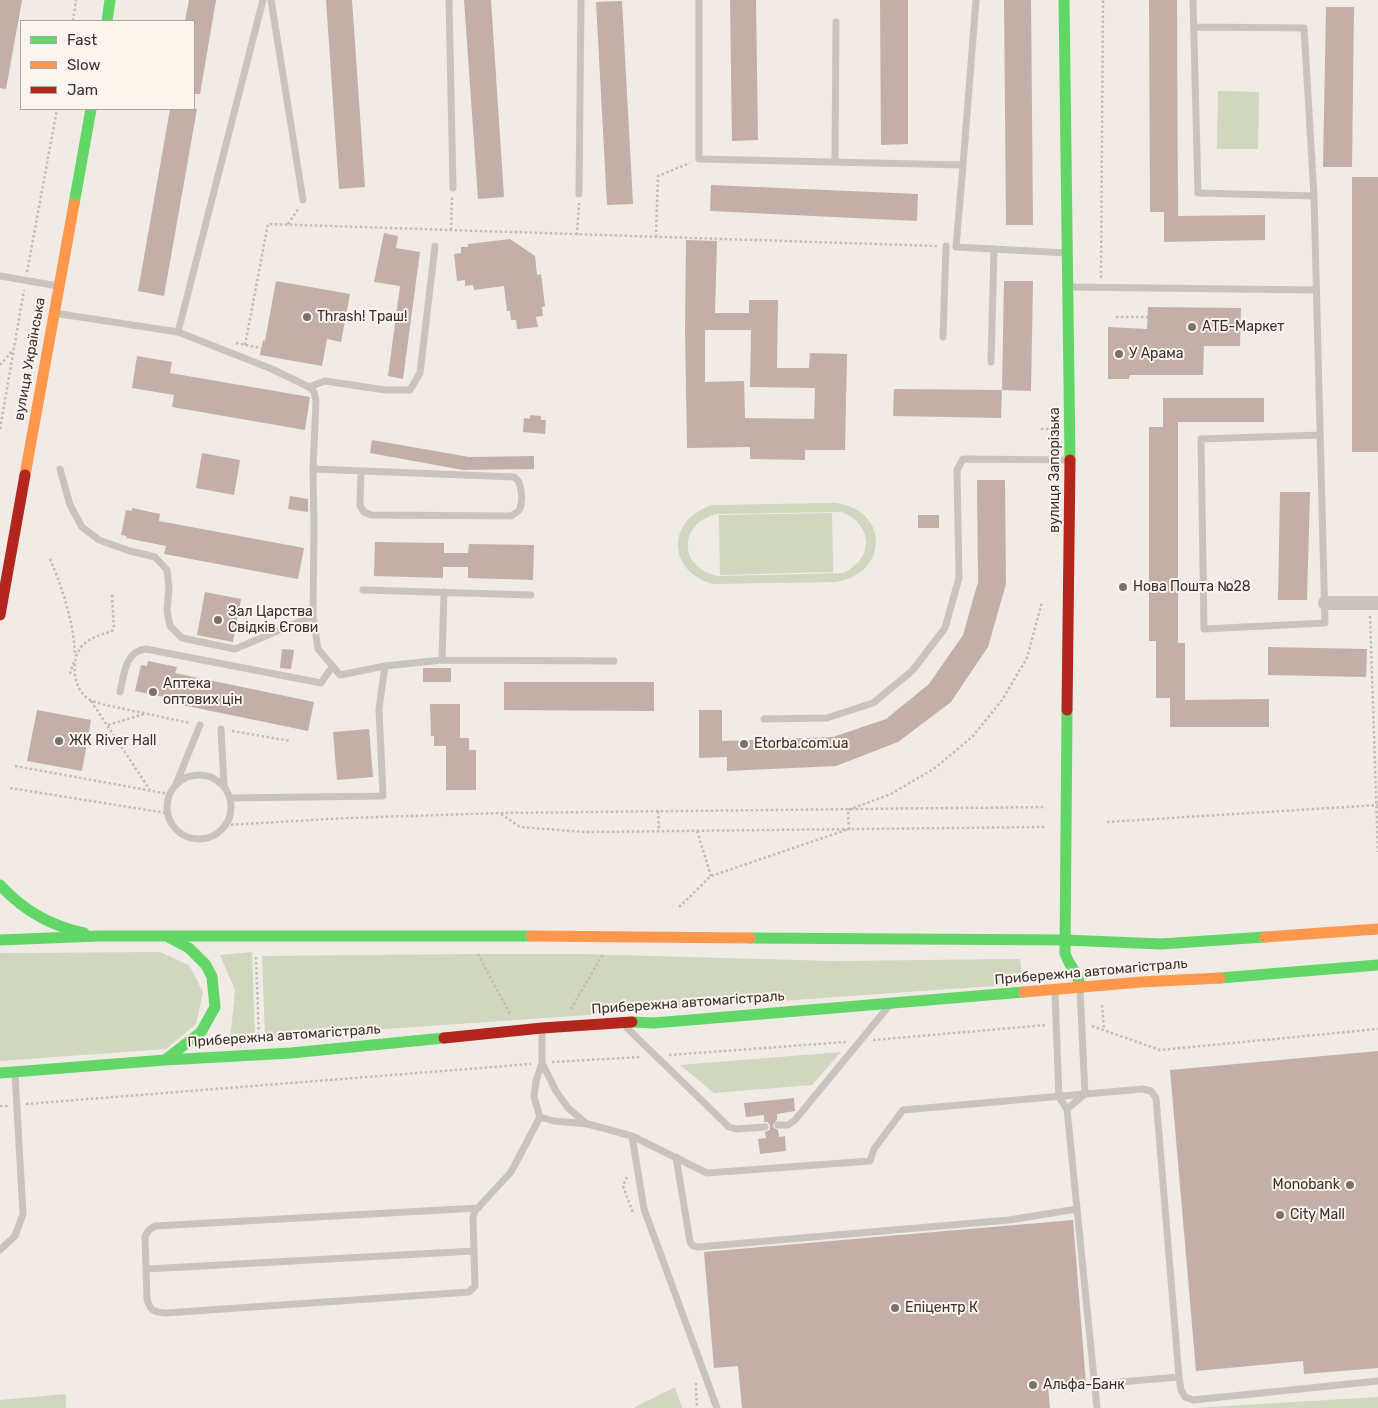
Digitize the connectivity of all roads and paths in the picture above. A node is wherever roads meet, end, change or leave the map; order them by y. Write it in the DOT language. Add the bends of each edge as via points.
graph roads {
  1 [pos="76,0"];
  2 [pos="110,0"];
  3 [pos="264,0"];
  4 [pos="271,0"];
  5 [pos="449,0"];
  6 [pos="581,0"];
  7 [pos="699,0"];
  8 [pos="976,0"];
  9 [pos="1064,0"];
  10 [pos="1103,0"];
  11 [pos="1194,0"];
  12 [pos="73,20"];
  13 [pos="107,20"];
  14 [pos="836,22"];
  15 [pos="1194,27"];
  16 [pos="91,110"];
  17 [pos="699,159"];
  18 [pos="835,162"];
  19 [pos="962,165"];
  20 [pos="453,188"];
  21 [pos="579,194"];
  22 [pos="1314,196"];
  23 [pos="304,200"];
  24 [pos="287,225"];
  25 [pos="451,230"];
  26 [pos="577,234"];
  27 [pos="656,237"];
  28 [pos="435,246"];
  29 [pos="946,246"];
  30 [pos="994,249"];
  31 [pos="1067,253"];
  32 [pos="0,276"];
  33 [pos="59,286"];
  34 [pos="1068,287"];
  35 [pos="1101,287"];
  36 [pos="1316,290"];
  37 [pos="54,313"];
  38 [pos="1116,317"];
  39 [pos="1148,317"];
  40 [pos="178,332"];
  41 [pos="943,337"];
  42 [pos="245,344"];
  43 [pos="14,349"];
  44 [pos="991,362"];
  45 [pos="0,365"];
  46 [pos="309,387"];
  47 [pos="1040,429"];
  48 [pos="1055,429"];
  49 [pos="1320,435"];
  50 [pos="1070,460"];
  51 [pos="60,469"];
  52 [pos="313,470"];
  53 [pos="361,472"];
  54 [pos="50,559"];
  55 [pos="363,590"];
  56 [pos="444,592"];
  57 [pos="112,595"];
  58 [pos="532,595"];
  59 [pos="1042,602"];
  60 [pos="1374,603"];
  61 [pos="1325,604"];
  62 [pos="0,615"];
  63 [pos="313,616"];
  64 [pos="75,657"];
  65 [pos="442,660"];
  66 [pos="614,661"];
  67 [pos="385,666"];
  68 [pos="332,667"];
  69 [pos="70,674"];
  70 [pos="120,692"];
  71 [pos="90,700"];
  72 [pos="146,713"];
  73 [pos="764,719"];
  74 [pos="108,725"];
  75 [pos="200,725"];
  76 [pos="221,729"];
  77 [pos="291,741"];
  78 [pos="15,766"];
  79 [pos="176,784"];
  80 [pos="224,786"];
  81 [pos="10,788"];
  82 [pos="151,791"];
  83 [pos="169,794"];
  84 [pos="230,798"];
  85 [pos="1377,805"];
  86 [pos="1046,807"];
  87 [pos="848,810"];
  88 [pos="658,811"];
  89 [pos="166,813"];
  90 [pos="500,813"];
  91 [pos="1107,822"];
  92 [pos="226,825"];
  93 [pos="1046,827"];
  94 [pos="849,829"];
  95 [pos="659,831"];
  96 [pos="697,831"];
  97 [pos="1378,852"];
  98 [pos="711,876"];
  99 [pos="0,885"];
  100 [pos="679,907"];
  101 [pos="1378,929"];
  102 [pos="98,936"];
  103 [pos="166,936"];
  104 [pos="0,940"];
  105 [pos="1065,940"];
  106 [pos="478,954"];
  107 [pos="604,954"];
  108 [pos="256,957"];
  109 [pos="1378,964"];
  110 [pos="1080,988"];
  111 [pos="1054,990"];
  112 [pos="890,1004"];
  113 [pos="1102,1006"];
  114 [pos="571,1009"];
  115 [pos="513,1022"];
  116 [pos="621,1022"];
  117 [pos="1082,1022"];
  118 [pos="1056,1024"];
  119 [pos="542,1028"];
  120 [pos="1378,1029"];
  121 [pos="1104,1030"];
  122 [pos="859,1041"];
  123 [pos="259,1046"];
  124 [pos="657,1056"];
  125 [pos="165,1060"];
  126 [pos="542,1063"];
  127 [pos="15,1072"];
  128 [pos="0,1073"];
  129 [pos="1085,1094"];
  130 [pos="1059,1096"];
  131 [pos="17,1105"];
  132 [pos="0,1106"];
  133 [pos="1067,1108"];
  134 [pos="540,1117"];
  135 [pos="588,1124"];
  136 [pos="765,1126"];
  137 [pos="778,1126"];
  138 [pos="632,1136"];
  139 [pos="676,1157"];
  140 [pos="478,1208"];
  141 [pos="1077,1209"];
  142 [pos="0,1250"];
  143 [pos="474,1251"];
  144 [pos="147,1269"];
  145 [pos="1179,1377"];
  146 [pos="1378,1381"];
  147 [pos="1094,1384"];
  148 [pos="717,1408"];
  149 [pos="1097,1408"];
  1 -- 12 [label="path"];
  2 -- 13 [label="main road"];
  3 -- 40 [label="lane"];
  4 -- 23 [label="lane"];
  5 -- 20 [label="lane"];
  6 -- 21 [label="lane"];
  7 -- 17 [label="lane"];
  8 -- 19 [label="lane"];
  9 -- 31 [label="main road, вулиця Запорізька"];
  10 -- 35 [label="path"];
  11 -- 15 [label="lane"];
  14 -- 18 [label="lane"];
  15 -- 22 [label="lane" via="1304,28"];
  15 -- 22 [label="lane" via="1198,193"];
  16 -- 33 [label="main road, вулиця Українська"];
  17 -- 18 [label="lane"];
  17 -- 27 [label="path" via="658,176"];
  18 -- 19 [label="lane"];
  19 -- 30 [label="lane" via="956,247"];
  20 -- 25 [label="path"];
  21 -- 26 [label="path"];
  22 -- 36 [label="lane"];
  23 -- 24 [label="path"];
  24 -- 25 [label="path"];
  24 -- 42 [label="path" via="268,224"];
  25 -- 26 [label="path"];
  26 -- 27 [label="path"];
  27 -- 29 [label="path"];
  28 -- 46 [label="lane" via="420,373 410,390 325,382"];
  29 -- 41 [label="lane"];
  30 -- 31 [label="lane"];
  30 -- 44 [label="lane"];
  31 -- 34 [label="main road, вулиця Запорізька"];
  32 -- 33 [label="lane"];
  33 -- 37 [label="main road, вулиця Українська"];
  34 -- 35 [label="lane"];
  34 -- 50 [label="main road, вулиця Запорізька"];
  35 -- 36 [label="lane"];
  36 -- 49 [label="lane"];
  37 -- 40 [label="lane"];
  37 -- 62 [label="main road, вулиця Українська"];
  38 -- 39 [label="path"];
  40 -- 46 [label="lane"];
  43 -- 45 [label="path"];
  46 -- 52 [label="lane" via="316,401"];
  47 -- 48 [label="path"];
  49 -- 61 [label="lane"];
  49 -- 61 [label="lane" via="1201,439 1204,629 1325,623"];
  50 -- 73 [label="lane" via="963,459 957,470 959,578 945,628 912,672 873,703 828,718"];
  50 -- 105 [label="main road, вулиця Запорізька"];
  51 -- 63 [label="lane" via="70,505 82,527 99,540 130,552 156,557 167,570 170,626 182,638 234,649"];
  52 -- 53 [label="lane"];
  52 -- 63 [label="lane"];
  53 -- 53 [label="lane" via="514,477 521,485 520,508 511,516 371,515 360,506"];
  54 -- 64 [label="path" via="63,588"];
  55 -- 56 [label="lane"];
  56 -- 58 [label="lane"];
  56 -- 65 [label="lane"];
  57 -- 64 [label="path" via="114,628 91,639"];
  59 -- 87 [label="path" via="1026,658 1002,700 973,736 935,768 898,790"];
  60 -- 61 [label="street"];
  60 -- 85 [label="path"];
  63 -- 68 [label="lane" via="318,649"];
  64 -- 69 [label="path"];
  64 -- 71 [label="path" via="76,682"];
  65 -- 66 [label="lane"];
  65 -- 67 [label="lane"];
  67 -- 68 [label="lane" via="340,676"];
  67 -- 84 [label="lane" via="378,709 383,796"];
  68 -- 70 [label="lane" via="321,683 146,649 133,653 128,660"];
  71 -- 72 [label="path"];
  71 -- 74 [label="path"];
  72 -- 74 [label="path"];
  72 -- 75 [label="path"];
  74 -- 82 [label="path"];
  75 -- 79 [label="lane"];
  76 -- 77 [label="path"];
  76 -- 80 [label="lane"];
  78 -- 82 [label="path"];
  79 -- 80 [label="lane" via="187,777 200,775 213,778"];
  79 -- 83 [label="lane"];
  80 -- 84 [label="lane"];
  81 -- 89 [label="path"];
  82 -- 83 [label="path"];
  83 -- 89 [label="lane"];
  84 -- 92 [label="lane" via="231,812"];
  85 -- 91 [label="path"];
  85 -- 97 [label="path"];
  86 -- 87 [label="path"];
  87 -- 88 [label="path"];
  87 -- 94 [label="path"];
  88 -- 90 [label="path"];
  88 -- 95 [label="path"];
  89 -- 92 [label="lane" via="170,824 186,838 207,839"];
  90 -- 92 [label="path"];
  90 -- 95 [label="path" via="520,827 585,832"];
  93 -- 94 [label="path"];
  94 -- 96 [label="path"];
  94 -- 98 [label="path"];
  95 -- 96 [label="path"];
  96 -- 98 [label="path"];
  98 -- 100 [label="path"];
  99 -- 102 [label="main road" via="23,907 51,924"];
  101 -- 105 [label="main road, Прибережна автомагістраль" via="1161,944"];
  102 -- 103 [label="main road, Прибережна автомагістраль"];
  102 -- 104 [label="main road, Прибережна автомагістраль"];
  103 -- 105 [label="main road, Прибережна автомагістраль"];
  103 -- 125 [label="main road" via="189,948 206,965 212,977 215,1007 201,1032"];
  105 -- 110 [label="main road, вулиця Запорізька" via="1065,956 1079,975"];
  106 -- 115 [label="path"];
  107 -- 114 [label="path"];
  108 -- 123 [label="path"];
  109 -- 110 [label="main road, Прибережна автомагістраль"];
  110 -- 111 [label="main road, Прибережна автомагістраль"];
  110 -- 117 [label="lane"];
  111 -- 112 [label="main road, Прибережна автомагістраль"];
  111 -- 118 [label="lane"];
  112 -- 116 [label="main road, Прибережна автомагістраль" via="654,1023"];
  112 -- 122 [label="lane"];
  113 -- 121 [label="path"];
  116 -- 119 [label="main road, Прибережна автомагістраль"];
  116 -- 124 [label="lane"];
  117 -- 121 [label="path"];
  117 -- 129 [label="lane"];
  118 -- 122 [label="path"];
  118 -- 130 [label="lane"];
  119 -- 125 [label="main road, Прибережна автомагістраль" via="291,1053"];
  119 -- 126 [label="lane"];
  120 -- 121 [label="path" via="1160,1050"];
  122 -- 124 [label="path"];
  122 -- 137 [label="lane" via="795,1120"];
  124 -- 126 [label="path"];
  124 -- 136 [label="lane" via="729,1127"];
  125 -- 127 [label="main road, Прибережна автомагістраль"];
  126 -- 131 [label="path"];
  126 -- 134 [label="lane" via="534,1097"];
  126 -- 135 [label="lane" via="568,1108"];
  127 -- 128 [label="main road, Прибережна автомагістраль"];
  127 -- 131 [label="lane"];
  129 -- 130 [label="lane"];
  129 -- 133 [label="lane"];
  129 -- 145 [label="lane" via="1143,1089 1151,1091 1156,1098"];
  130 -- 133 [label="lane"];
  130 -- 139 [label="lane" via="903,1110 874,1149 870,1161 707,1173"];
  131 -- 132 [label="path"];
  131 -- 142 [label="lane" via="23,1214 15,1236"];
  133 -- 141 [label="lane"];
  134 -- 135 [label="lane" via="554,1122"];
  134 -- 140 [label="lane" via="511,1172"];
  135 -- 138 [label="lane"];
  138 -- 139 [label="lane"];
  138 -- 148 [label="lane" via="644,1209"];
  139 -- 141 [label="lane" via="693,1246 1009,1220"];
  140 -- 143 [label="lane" via="473,1218"];
  140 -- 144 [label="lane" via="155,1226 145,1236"];
  141 -- 147 [label="lane"];
  143 -- 144 [label="lane"];
  143 -- 144 [label="lane" via="475,1286 469,1292 166,1313 149,1308"];
  145 -- 146 [label="lane" via="1185,1397 1194,1400"];
  145 -- 147 [label="lane"];
  147 -- 149 [label="lane"];
}
